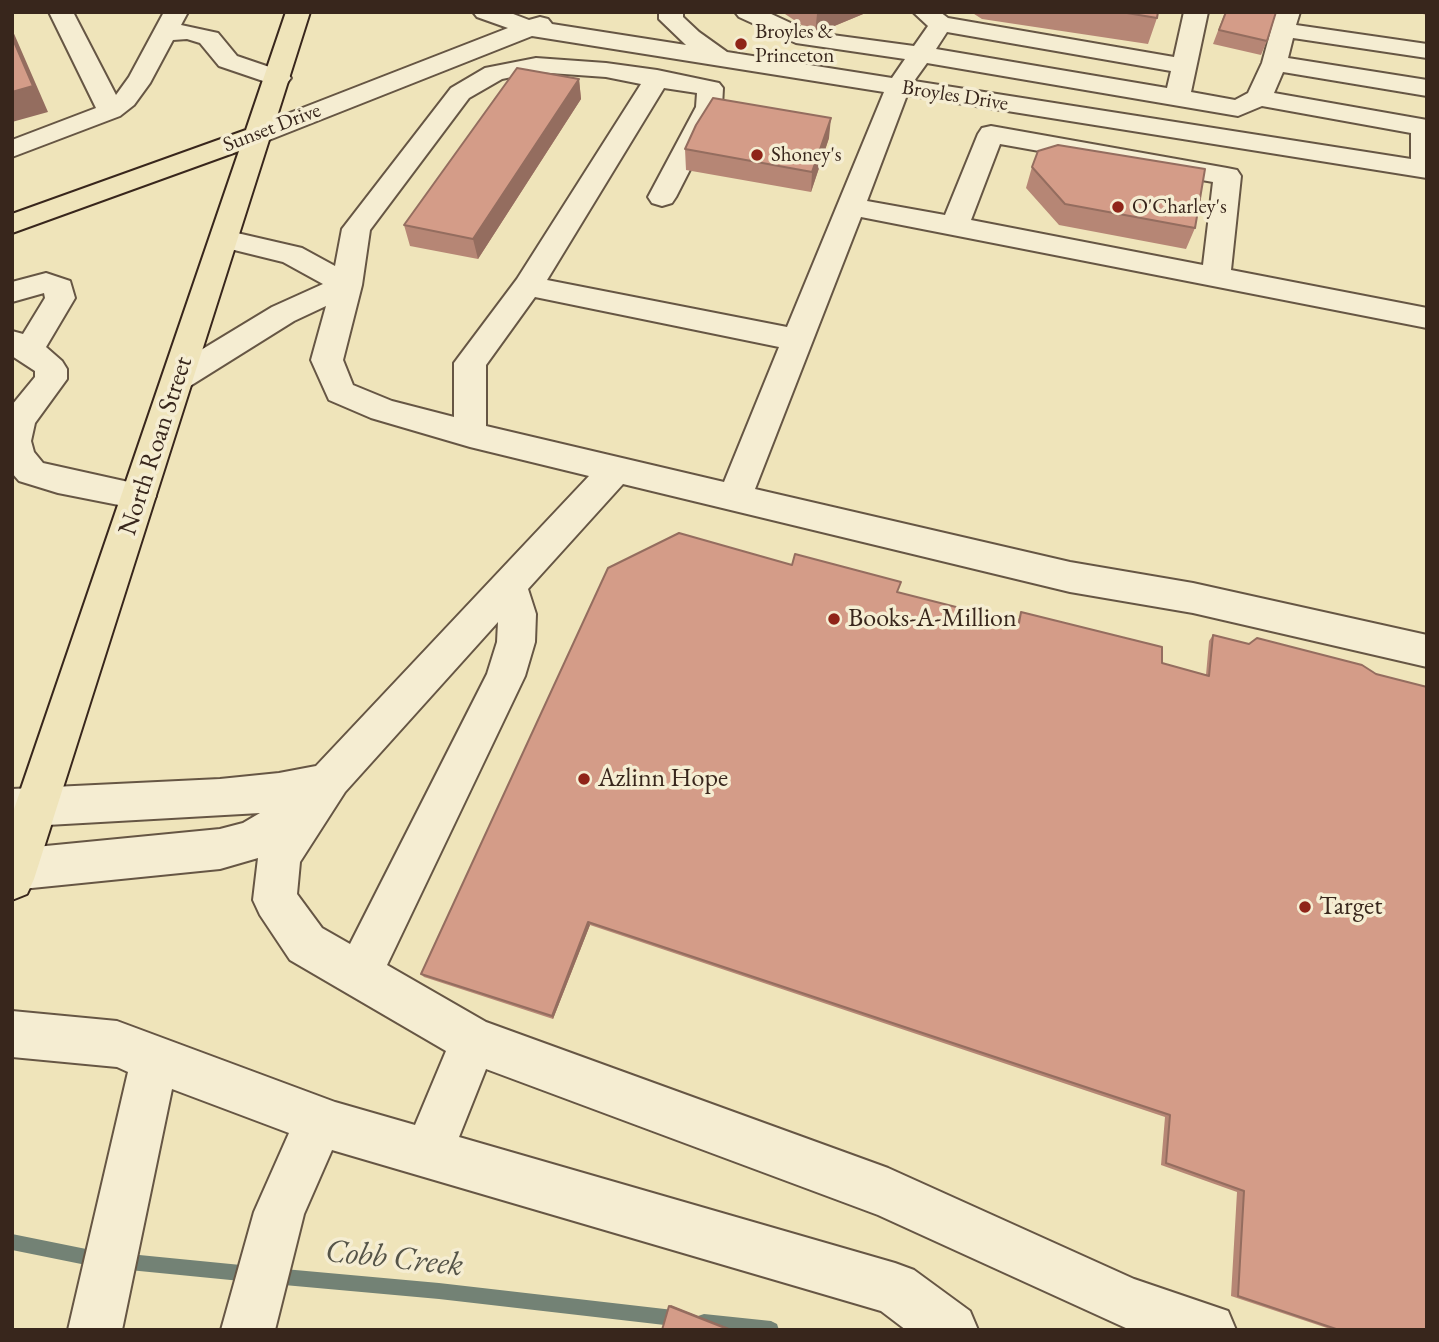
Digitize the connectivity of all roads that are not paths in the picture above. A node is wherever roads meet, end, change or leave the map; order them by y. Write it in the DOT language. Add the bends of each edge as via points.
graph roads {
  1 [pos="61,12"];
  2 [pos="298,12"];
  3 [pos="485,12"];
  4 [pos="572,12"];
  5 [pos="671,12"];
  6 [pos="747,12"];
  7 [pos="1196,12"];
  8 [pos="209,16"];
  9 [pos="933,18"];
  10 [pos="169,19"];
  11 [pos="1279,19"];
  12 [pos="530,28"];
  13 [pos="1427,51"];
  14 [pos="920,54"];
  15 [pos="709,56"];
  16 [pos="1275,61"];
  17 [pos="1183,66"];
  18 [pos="278,78"];
  19 [pos="669,80"];
  20 [pos="898,86"];
  21 [pos="1427,88"];
  22 [pos="1134,90"];
  23 [pos="1178,97"];
  24 [pos="1248,103"];
  25 [pos="111,111"];
  26 [pos="1425,120"];
  27 [pos="1130,124"];
  28 [pos="1177,131"];
  29 [pos="260,134"];
  30 [pos="1232,140"];
  31 [pos="12,149"];
  32 [pos="1426,170"];
  33 [pos="662,197"];
  34 [pos="850,206"];
  35 [pos="12,224"];
  36 [pos="956,225"];
  37 [pos="224,239"];
  38 [pos="1216,277"];
  39 [pos="347,285"];
  40 [pos="528,286"];
  41 [pos="12,292"];
  42 [pos="1427,318"];
  43 [pos="797,340"];
  44 [pos="20,346"];
  45 [pos="179,379"];
  46 [pos="470,435"];
  47 [pos="615,469"];
  48 [pos="139,496"];
  49 [pos="735,498"];
  50 [pos="509,585"];
  51 [pos="1427,651"];
  52 [pos="328,782"];
  53 [pos="24,807"];
  54 [pos="14,874"];
  55 [pos="359,974"];
  56 [pos="12,1034"];
  57 [pos="474,1041"];
  58 [pos="155,1059"];
  59 [pos="320,1120"];
  60 [pos="428,1153"];
  61 [pos="95,1330"];
  62 [pos="248,1330"];
  63 [pos="951,1330"];
  64 [pos="1209,1330"];
  1 -- 25 [label="street"];
  2 -- 18 [label="main road, North Roan Street"];
  3 -- 12 [label="street, Broyles Drive"];
  4 -- 12 [label="street, Sunset Drive"];
  5 -- 15 [label="street" via="671,19"];
  6 -- 14 [label="street" via="805,38"];
  7 -- 17 [label="street"];
  8 -- 10 [label="street"];
  9 -- 14 [label="street"];
  9 -- 17 [label="street"];
  10 -- 18 [label="street" via="188,32 209,38 228,61"];
  10 -- 25 [label="street" via="141,78"];
  11 -- 13 [label="street"];
  11 -- 16 [label="street"];
  12 -- 15 [label="street, Broyles Drive"];
  12 -- 29 [label="street, Sunset Drive"];
  14 -- 20 [label="street"];
  14 -- 22 [label="street"];
  15 -- 19 [label="street"];
  15 -- 20 [label="street, Broyles Drive"];
  16 -- 21 [label="street"];
  16 -- 24 [label="street"];
  17 -- 23 [label="street"];
  18 -- 29 [label="main road, North Roan Street"];
  19 -- 33 [label="street" via="710,88 709,107"];
  19 -- 39 [label="street" via="536,65 494,73 460,93 356,229"];
  19 -- 40 [label="street"];
  20 -- 27 [label="street, Broyles Drive"];
  20 -- 34 [label="street"];
  22 -- 23 [label="street"];
  22 -- 27 [label="street"];
  23 -- 24 [label="street"];
  23 -- 28 [label="street"];
  24 -- 26 [label="street"];
  24 -- 30 [label="street"];
  25 -- 31 [label="street"];
  26 -- 32 [label="street"];
  27 -- 28 [label="street, Broyles Drive"];
  28 -- 30 [label="street, Broyles Drive"];
  29 -- 35 [label="main road, Sunset Drive"];
  29 -- 37 [label="main road, North Roan Street"];
  30 -- 32 [label="street, Broyles Drive"];
  34 -- 36 [label="street"];
  34 -- 43 [label="street"];
  36 -- 38 [label="street"];
  36 -- 38 [label="street" via="991,134 1227,176"];
  37 -- 39 [label="street" via="292,255"];
  37 -- 45 [label="main road, North Roan Street"];
  38 -- 42 [label="street"];
  39 -- 45 [label="street" via="283,314"];
  39 -- 46 [label="street" via="327,360 340,392 383,410"];
  40 -- 43 [label="street"];
  40 -- 46 [label="street" via="470,363"];
  41 -- 44 [label="street" via="46,283 59,288 60,298"];
  43 -- 49 [label="street"];
  44 -- 48 [label="street" via="42,358 51,369 51,379 19,420 14,441 18,457 40,474"];
  45 -- 48 [label="main road, North Roan Street"];
  46 -- 47 [label="street"];
  47 -- 49 [label="street"];
  47 -- 50 [label="street"];
  48 -- 53 [label="main road, North Roan Street"];
  49 -- 51 [label="street" via="1070,577 1193,598"];
  50 -- 52 [label="street"];
  50 -- 55 [label="street" via="517,614 516,642 506,676"];
  52 -- 53 [label="street" via="220,798"];
  52 -- 54 [label="street" via="300,812 252,840"];
  52 -- 55 [label="street" via="279,857 275,900 306,944"];
  53 -- 54 [label="main road, North Roan Street"];
  55 -- 57 [label="street"];
  56 -- 58 [label="street" via="117,1044"];
  57 -- 60 [label="street"];
  57 -- 64 [label="street" via="888,1193 1128,1303"];
  58 -- 59 [label="street"];
  58 -- 61 [label="street"];
  59 -- 60 [label="street"];
  59 -- 62 [label="street" via="279,1212"];
  60 -- 63 [label="street" via="895,1289"];
}
